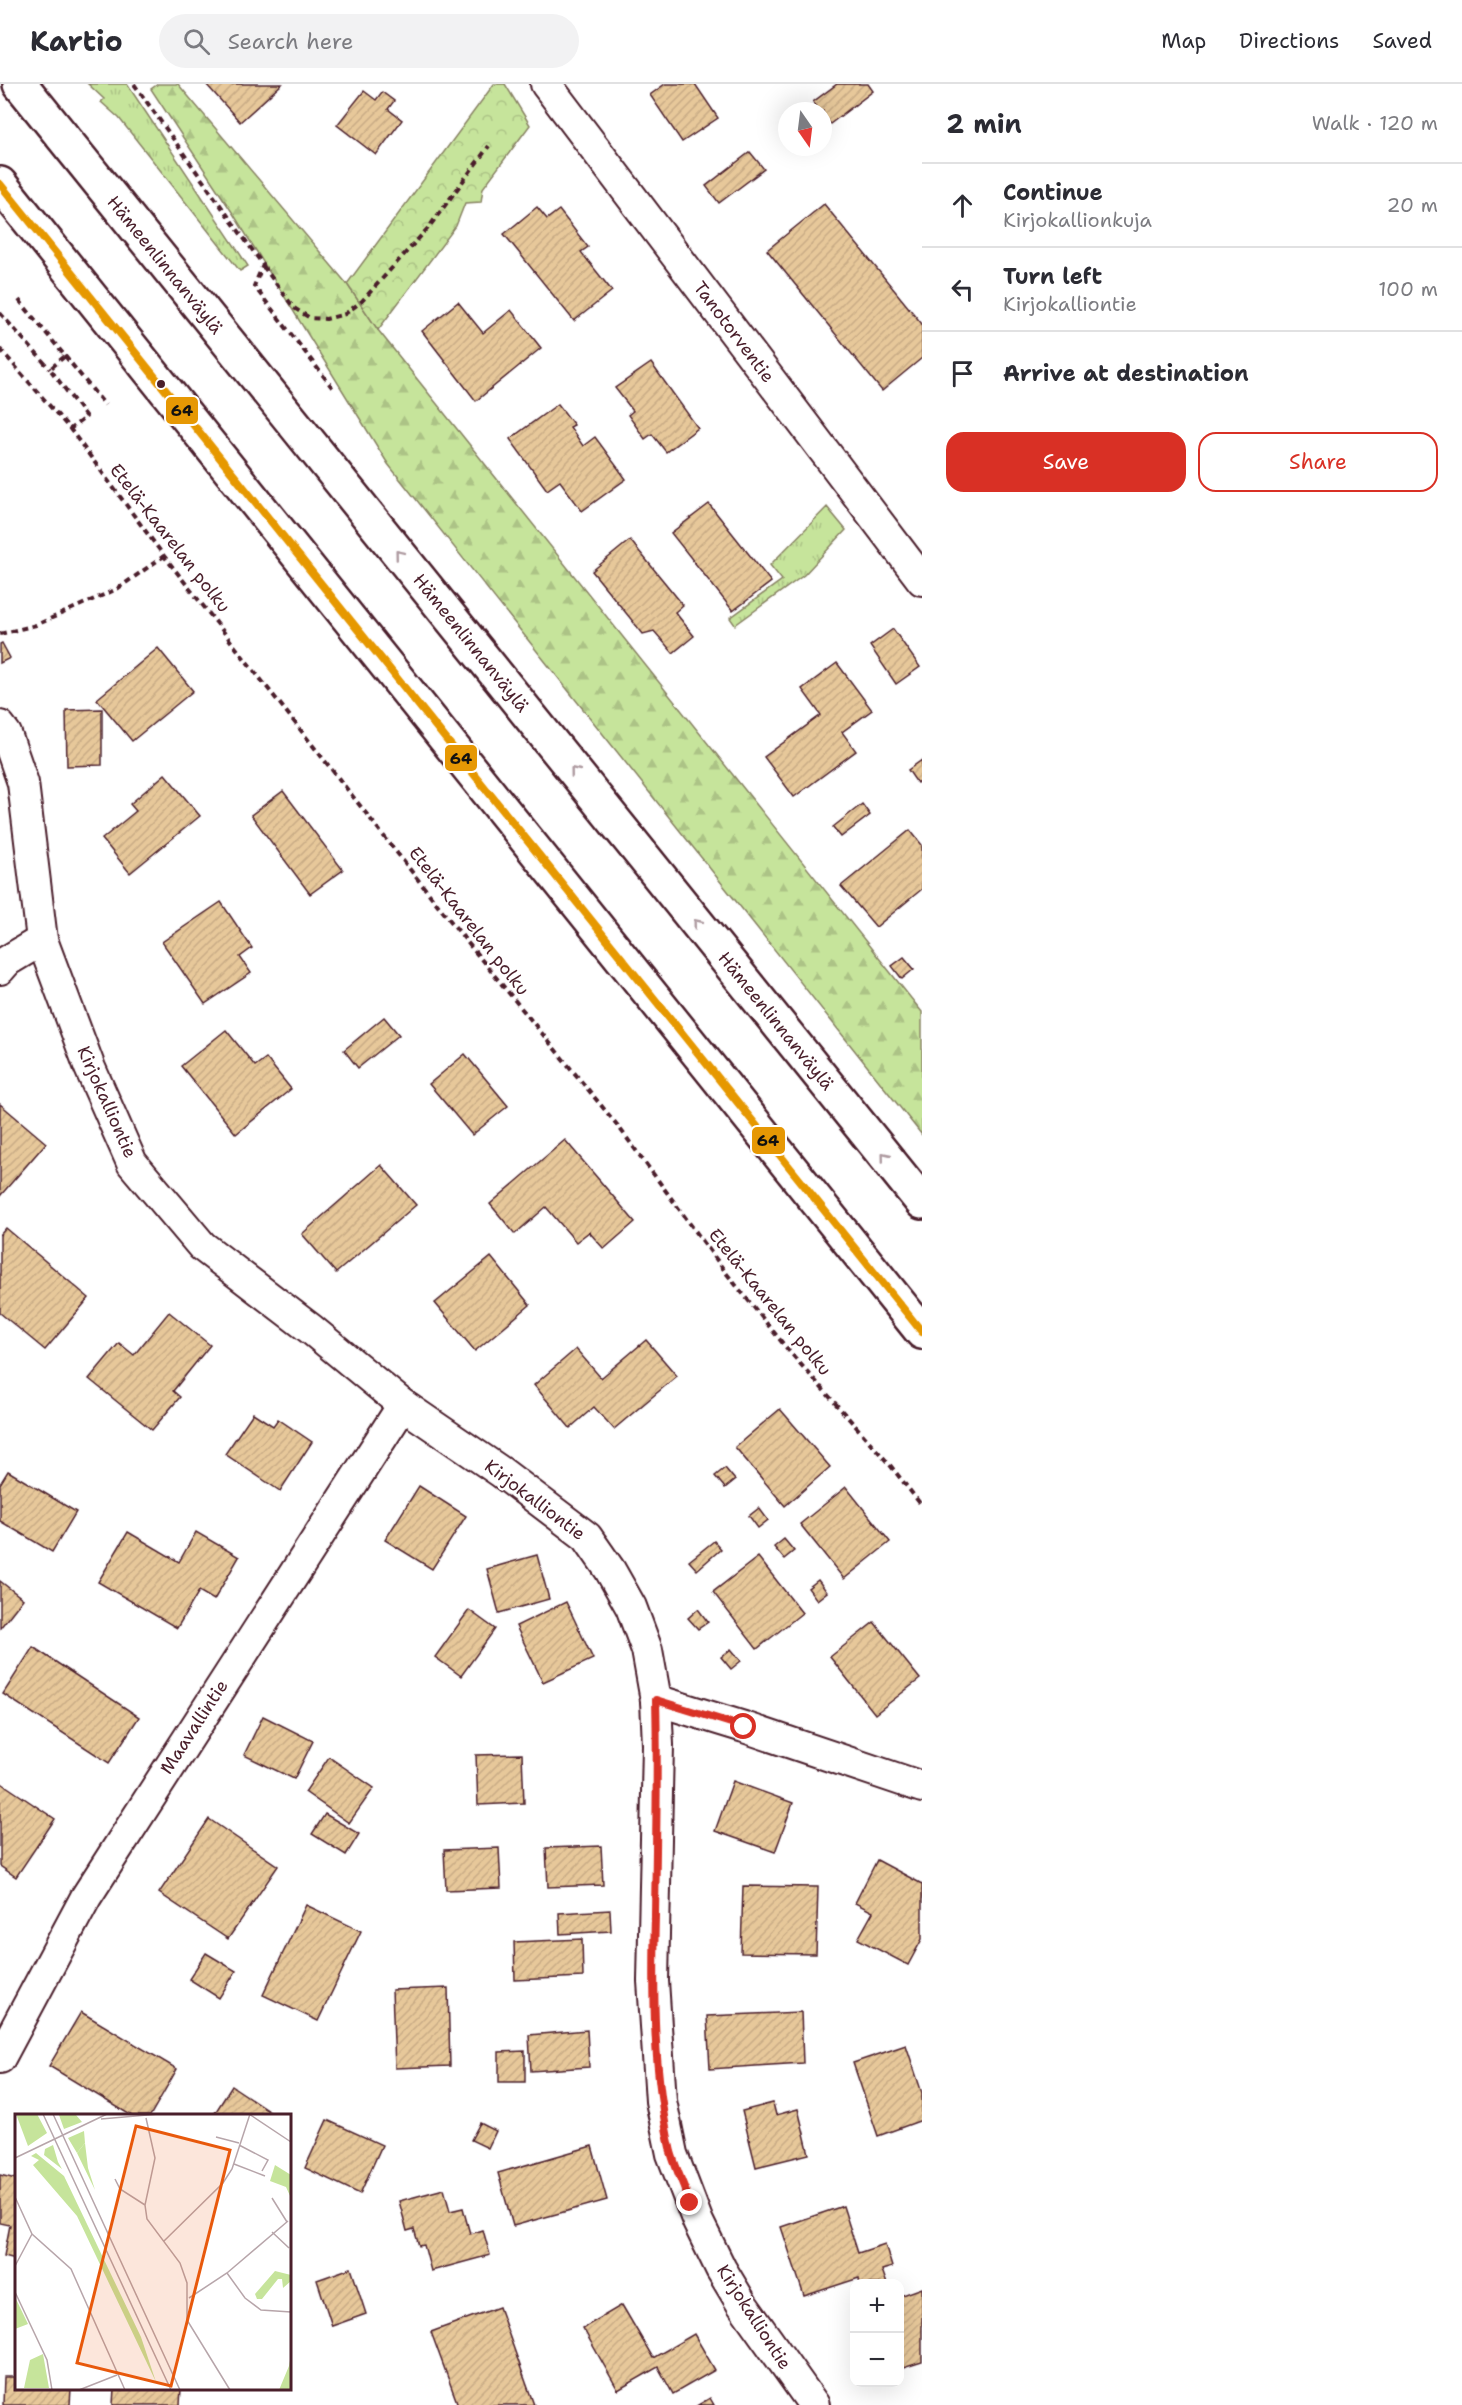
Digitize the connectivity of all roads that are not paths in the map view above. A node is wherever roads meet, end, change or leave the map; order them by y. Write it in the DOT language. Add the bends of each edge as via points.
graph roads {
  1 [pos="20,84"];
  2 [pos="546,84"];
  3 [pos="0,184"];
  4 [pos="922,580"];
  5 [pos="0,726"];
  6 [pos="42,940"];
  7 [pos="0,969"];
  8 [pos="922,1202"];
  9 [pos="922,1332"];
  10 [pos="403,1405"];
  11 [pos="656,1700"];
  12 [pos="922,1787"];
  13 [pos="0,2058"];
  14 [pos="814,2405"];
  8 -- 1 [label="highway, Hämeenlinnanväylä, one-way"];
  2 -- 4 [label="street, Tanotorventie"];
  3 -- 9 [label="highway"];
  5 -- 6 [label="street, Kirjokalliontie" via="23,783"];
  6 -- 7 [label="street"];
  6 -- 10 [label="street, Kirjokalliontie" via="90,1068 132,1163 202,1246"];
  10 -- 11 [label="street, Kirjokalliontie" via="587,1537 631,1607 647,1650"];
  10 -- 13 [label="street, Maavallintie" via="86,1898"];
  11 -- 12 [label="street"];
  11 -- 14 [label="street, Kirjokalliontie" via="653,1981 661,2101 672,2154 721,2269 741,2304"];
}
